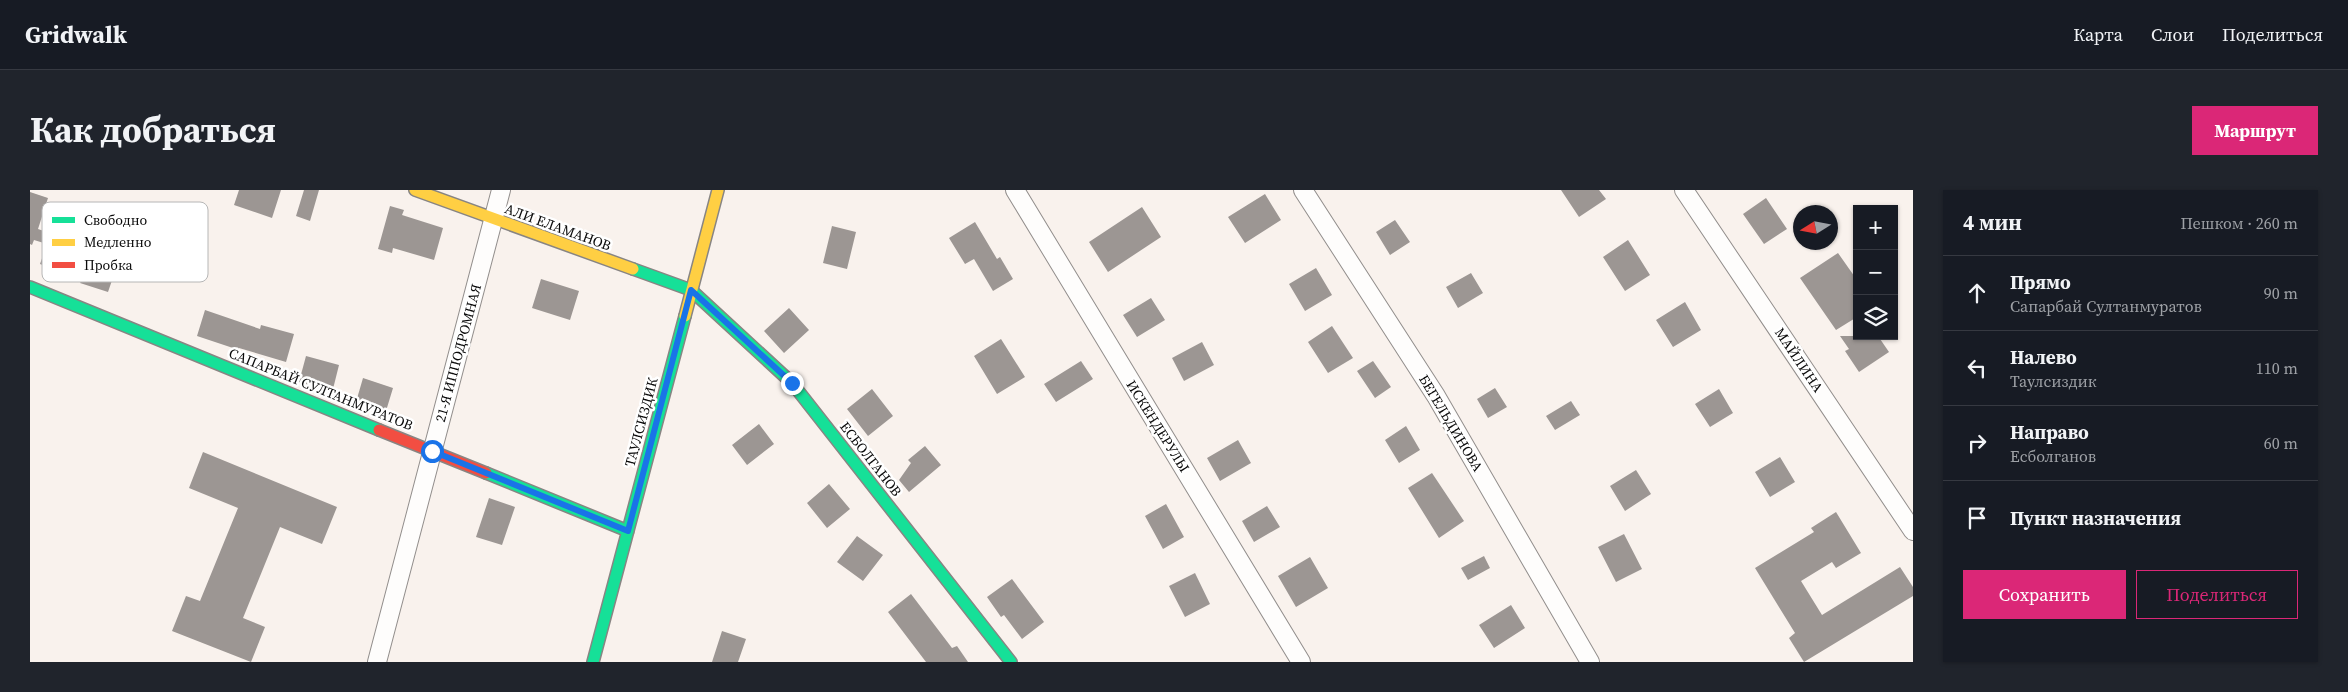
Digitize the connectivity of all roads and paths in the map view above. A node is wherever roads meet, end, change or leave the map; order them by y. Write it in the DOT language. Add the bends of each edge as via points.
graph roads {
  1 [pos="415,190"];
  2 [pos="501,190"];
  3 [pos="718,190"];
  4 [pos="1015,190"];
  5 [pos="1303,190"];
  6 [pos="1684,190"];
  7 [pos="494,220"];
  8 [pos="30,287"];
  9 [pos="691,290"];
  10 [pos="432,451"];
  11 [pos="628,531"];
  12 [pos="1913,531"];
  13 [pos="377,662"];
  14 [pos="593,662"];
  15 [pos="1011,662"];
  16 [pos="1301,662"];
  17 [pos="1590,662"];
  1 -- 7 [label="street, АЛИ ЕЛАМАНОВ"];
  2 -- 7 [label="street, 21-Я ИППОДРОМНАЯ"];
  3 -- 9 [label="street, ТАУЛСИЗДИК"];
  4 -- 16 [label="street, ИСКЕНДЕРУЛЫ"];
  5 -- 17 [label="street, БЕГЕЛЬДИНОВА" via="1436,396"];
  6 -- 12 [label="street, МАЙЛИНА"];
  7 -- 9 [label="street, АЛИ ЕЛАМАНОВ"];
  7 -- 10 [label="street, 21-Я ИППОДРОМНАЯ"];
  8 -- 10 [label="street, САПАРБАЙ СУЛТАНМУРАТОВ"];
  9 -- 11 [label="street, ТАУЛСИЗДИК"];
  9 -- 15 [label="street, ЕСБОЛГАНОВ" via="792,383"];
  10 -- 11 [label="street, САПАРБАЙ СУЛТАНМУРАТОВ"];
  10 -- 13 [label="street, 21-Я ИППОДРОМНАЯ"];
  11 -- 14 [label="street, ТАУЛСИЗДИК"];
}
